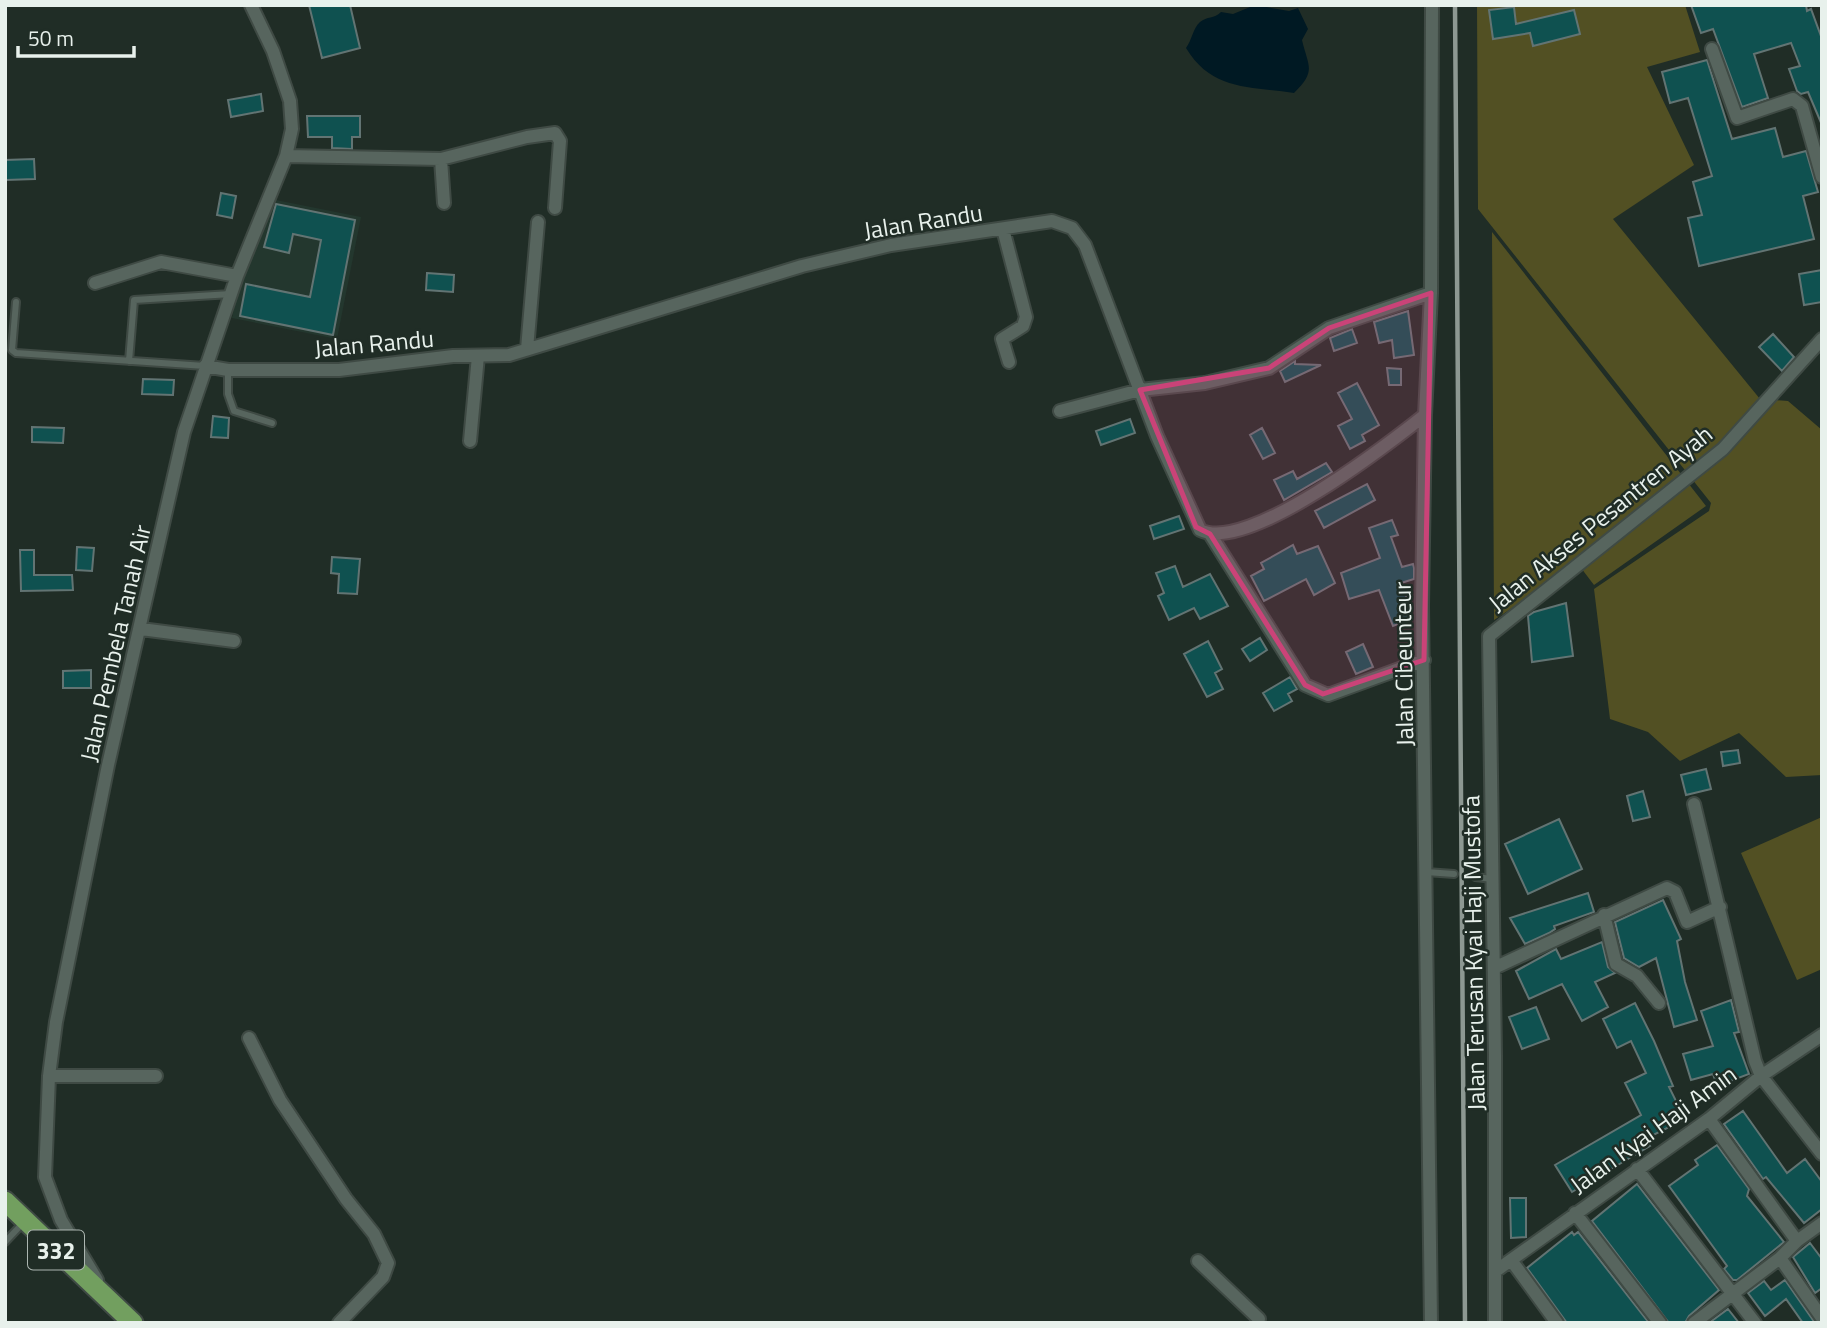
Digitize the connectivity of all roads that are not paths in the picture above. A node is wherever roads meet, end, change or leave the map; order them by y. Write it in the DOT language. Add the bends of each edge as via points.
graph roads {
  1 [pos="251,5"];
  2 [pos="1432,5"];
  3 [pos="1712,49"];
  4 [pos="286,156"];
  5 [pos="441,159"];
  6 [pos="1822,177"];
  7 [pos="444,203"];
  8 [pos="555,208"];
  9 [pos="538,222"];
  10 [pos="1003,229"];
  11 [pos="237,276"];
  12 [pos="96,283"];
  13 [pos="1431,293"];
  14 [pos="231,294"];
  15 [pos="16,302"];
  16 [pos="1822,339"];
  17 [pos="527,349"];
  18 [pos="478,356"];
  19 [pos="129,361"];
  20 [pos="1009,362"];
  21 [pos="205,366"];
  22 [pos="228,370"];
  23 [pos="1140,390"];
  24 [pos="1060,411"];
  25 [pos="1425,415"];
  26 [pos="272,424"];
  27 [pos="470,442"];
  28 [pos="1210,534"];
  29 [pos="141,629"];
  30 [pos="1489,636"];
  31 [pos="234,641"];
  32 [pos="1424,660"];
  33 [pos="1694,804"];
  34 [pos="1426,873"];
  35 [pos="1454,874"];
  36 [pos="1475,877"];
  37 [pos="1493,879"];
  38 [pos="1720,907"];
  39 [pos="1604,915"];
  40 [pos="1494,968"];
  41 [pos="1659,1003"];
  42 [pos="1822,1035"];
  43 [pos="249,1038"];
  44 [pos="49,1076"];
  45 [pos="156,1076"];
  46 [pos="1760,1076"];
  47 [pos="1709,1119"];
  48 [pos="1822,1154"];
  49 [pos="1637,1169"];
  50 [pos="7,1206"];
  51 [pos="1575,1213"];
  52 [pos="25,1221"];
  53 [pos="1822,1223"];
  54 [pos="1797,1241"];
  55 [pos="5,1242"];
  56 [pos="1780,1258"];
  57 [pos="1511,1260"];
  58 [pos="1198,1261"];
  59 [pos="1497,1270"];
  60 [pos="1732,1293"];
  61 [pos="108,1299"];
  62 [pos="1822,1318"];
  63 [pos="1260,1322"];
  64 [pos="133,1323"];
  65 [pos="339,1323"];
  66 [pos="1431,1323"];
  67 [pos="1495,1323"];
  68 [pos="1557,1323"];
  69 [pos="1660,1323"];
  70 [pos="1694,1323"];
  71 [pos="1755,1323"];
  1 -- 4 [label="street, Jalan Pembela Tanah Air" via="290,101 292,129"];
  2 -- 13 [label="street, Jalan Cibeunteur"];
  3 -- 6 [label="street" via="1737,118 1793,99 1802,106"];
  4 -- 5 [label="street"];
  4 -- 11 [label="street, Jalan Pembela Tanah Air"];
  5 -- 7 [label="street"];
  5 -- 8 [label="street" via="555,133 560,141"];
  9 -- 17 [label="street"];
  10 -- 17 [label="street, Jalan Randu" via="891,245 802,266"];
  10 -- 20 [label="street" via="1026,317 1023,326 1002,339"];
  10 -- 23 [label="street, Jalan Randu" via="1052,221 1079,235"];
  11 -- 12 [label="street" via="161,262"];
  11 -- 14 [label="street, Jalan Pembela Tanah Air"];
  13 -- 23 [label="street" via="1329,328 1269,368 1205,383"];
  13 -- 25 [label="street, Jalan Cibeunteur"];
  14 -- 19 [label="lane" via="134,300"];
  14 -- 21 [label="street, Jalan Pembela Tanah Air"];
  15 -- 19 [label="lane" via="13,352"];
  16 -- 30 [label="street, Jalan Akses Pesantren Ayah" via="1723,449"];
  17 -- 18 [label="street, Jalan Randu"];
  18 -- 22 [label="street, Jalan Randu" via="339,370"];
  18 -- 27 [label="street"];
  19 -- 21 [label="lane"];
  21 -- 22 [label="street, Jalan Randu"];
  21 -- 29 [label="street, Jalan Pembela Tanah Air" via="184,432"];
  22 -- 26 [label="lane" via="234,411"];
  23 -- 24 [label="street"];
  23 -- 28 [label="street, Jalan Randu" via="1196,527"];
  25 -- 28 [label="street" via="1364,463 1277,516"];
  25 -- 32 [label="street, Jalan Cibeunteur"];
  28 -- 32 [label="street, Jalan Randu" via="1305,685 1328,695"];
  29 -- 31 [label="street"];
  29 -- 44 [label="street, Jalan Pembela Tanah Air" via="108,765"];
  30 -- 37 [label="street, Jalan Terusan Kyai Haji Mustofa"];
  32 -- 34 [label="street, Jalan Cibeunteur"];
  33 -- 38 [label="street"];
  34 -- 35 [label="lane"];
  34 -- 66 [label="street, Jalan Cibeunteur"];
  36 -- 37 [label="lane"];
  37 -- 40 [label="street, Jalan Terusan Kyai Haji Mustofa"];
  38 -- 39 [label="street" via="1687,922 1675,892 1667,888"];
  38 -- 46 [label="street"];
  39 -- 40 [label="street"];
  39 -- 41 [label="street" via="1616,964 1637,976"];
  40 -- 59 [label="street, Jalan Terusan Kyai Haji Mustofa"];
  42 -- 46 [label="street, Jalan Kyai Haji Amin"];
  43 -- 65 [label="street" via="280,1100 374,1234 388,1263 383,1277"];
  44 -- 45 [label="street"];
  44 -- 61 [label="street, Jalan Pembela Tanah Air" via="45,1177 61,1220"];
  46 -- 47 [label="street, Jalan Kyai Haji Amin"];
  46 -- 48 [label="street"];
  47 -- 49 [label="street, Jalan Kyai Haji Amin"];
  47 -- 54 [label="street"];
  49 -- 51 [label="street, Jalan Kyai Haji Amin"];
  49 -- 60 [label="street"];
  50 -- 52 [label="main road, 332"];
  51 -- 57 [label="street, Jalan Kyai Haji Amin"];
  51 -- 69 [label="street"];
  52 -- 55 [label="lane"];
  52 -- 61 [label="main road, 332"];
  53 -- 54 [label="street"];
  54 -- 56 [label="street"];
  56 -- 60 [label="street"];
  56 -- 62 [label="street"];
  57 -- 59 [label="street, Jalan Kyai Haji Amin"];
  57 -- 68 [label="street"];
  58 -- 63 [label="street"];
  59 -- 67 [label="street, Jalan Terusan Kyai Haji Mustofa"];
  60 -- 70 [label="street"];
  60 -- 71 [label="street"];
  61 -- 64 [label="main road, 332"];
}
